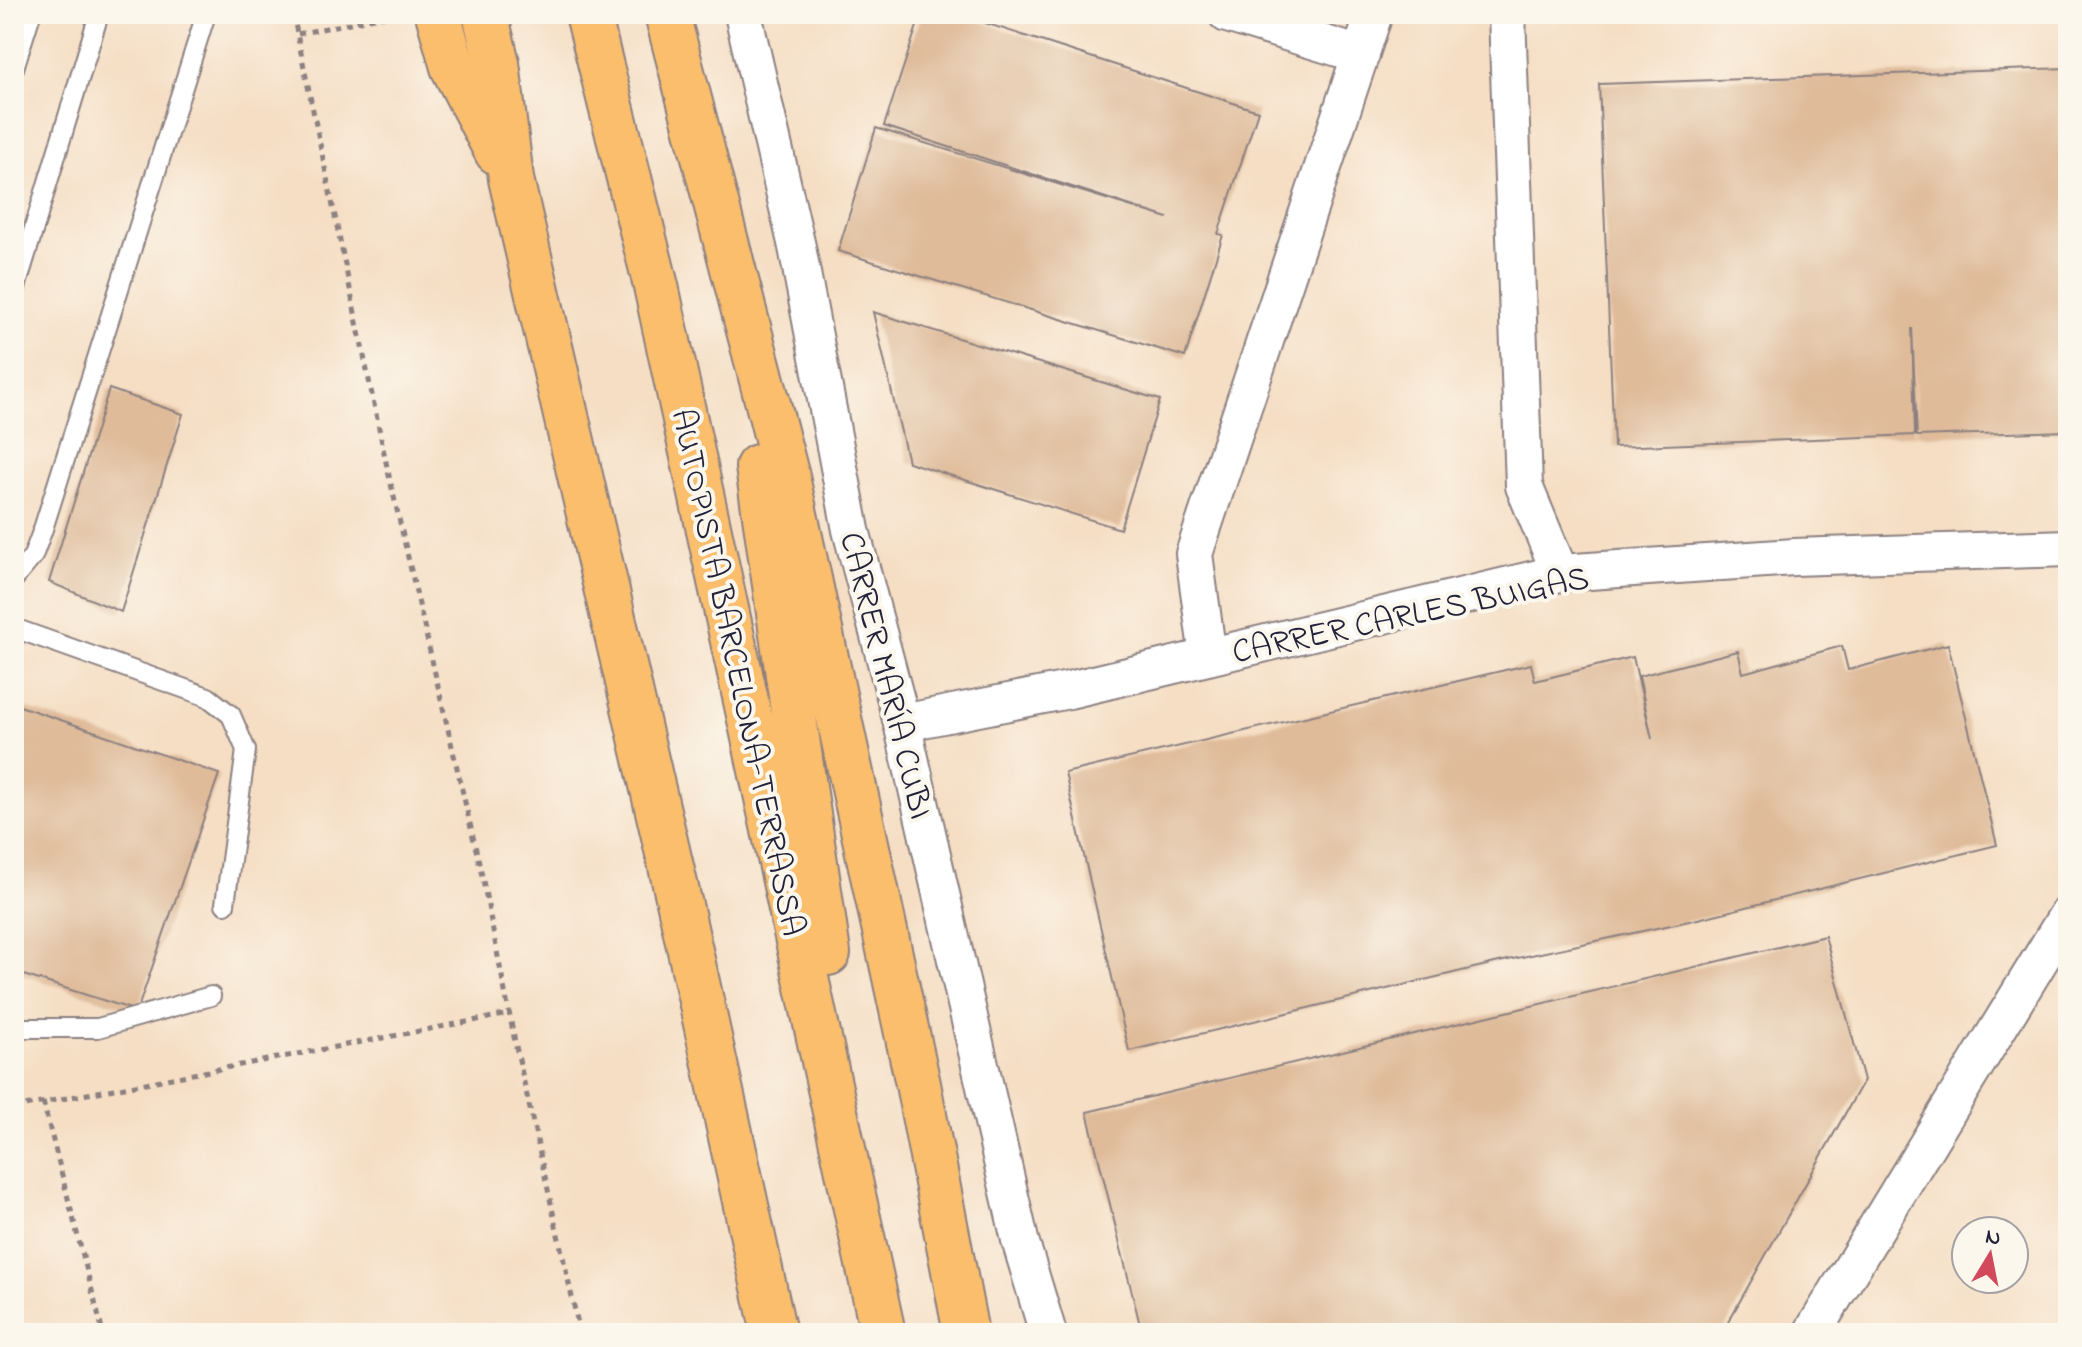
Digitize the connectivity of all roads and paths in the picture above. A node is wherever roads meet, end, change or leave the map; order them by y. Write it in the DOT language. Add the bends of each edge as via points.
graph roads {
  1 [pos="31,14"];
  2 [pos="99,14"];
  3 [pos="206,14"];
  4 [pos="293,14"];
  5 [pos="393,14"];
  6 [pos="438,14"];
  7 [pos="485,14"];
  8 [pos="588,14"];
  9 [pos="667,14"];
  10 [pos="743,14"];
  11 [pos="1227,14"];
  12 [pos="1374,14"];
  13 [pos="1507,14"];
  14 [pos="298,34"];
  15 [pos="1361,55"];
  16 [pos="14,68"];
  17 [pos="511,179"];
  18 [pos="726,250"];
  19 [pos="14,294"];
  20 [pos="2068,548"];
  21 [pos="1560,573"];
  22 [pos="14,579"];
  23 [pos="14,628"];
  24 [pos="1208,657"];
  25 [pos="902,723"];
  26 [pos="225,904"];
  27 [pos="2068,914"];
  28 [pos="211,996"];
  29 [pos="509,1014"];
  30 [pos="14,1028"];
  31 [pos="43,1102"];
  32 [pos="14,1108"];
  33 [pos="882,1328"];
  34 [pos="103,1333"];
  35 [pos="580,1333"];
  36 [pos="774,1333"];
  37 [pos="966,1333"];
  38 [pos="1048,1333"];
  39 [pos="1812,1333"];
  1 -- 16 [label="lane"];
  2 -- 19 [label="lane"];
  3 -- 22 [label="lane" via="43,529 33,556"];
  4 -- 14 [label="path"];
  5 -- 14 [label="path"];
  6 -- 17 [label="highway" via="453,67"];
  7 -- 17 [label="highway" via="497,63"];
  8 -- 33 [label="highway, AUTOPISTA BARCELONA-TERRASSA" via="656,286"];
  9 -- 18 [label="highway"];
  10 -- 25 [label="street, CARRER MARÍA CUBI" via="797,247 851,530"];
  11 -- 15 [label="street"];
  12 -- 15 [label="street"];
  13 -- 21 [label="street" via="1524,486"];
  14 -- 29 [label="path" via="387,467"];
  15 -- 24 [label="street" via="1194,554"];
  17 -- 36 [label="highway"];
  18 -- 33 [label="highway"];
  18 -- 37 [label="highway" via="787,477 855,782"];
  20 -- 21 [label="street, CARRER CARLES BUIGAS" via="1794,557"];
  21 -- 24 [label="street, CARRER CARLES BUIGAS"];
  23 -- 26 [label="lane" via="208,697 231,715 246,750"];
  24 -- 25 [label="street, CARRER CARLES BUIGAS"];
  25 -- 38 [label="street, CARRER MARÍA CUBI" via="1020,1240"];
  27 -- 39 [label="street"];
  28 -- 30 [label="lane" via="98,1028"];
  29 -- 31 [label="path"];
  29 -- 35 [label="path"];
  31 -- 32 [label="path"];
  31 -- 34 [label="path"];
}
